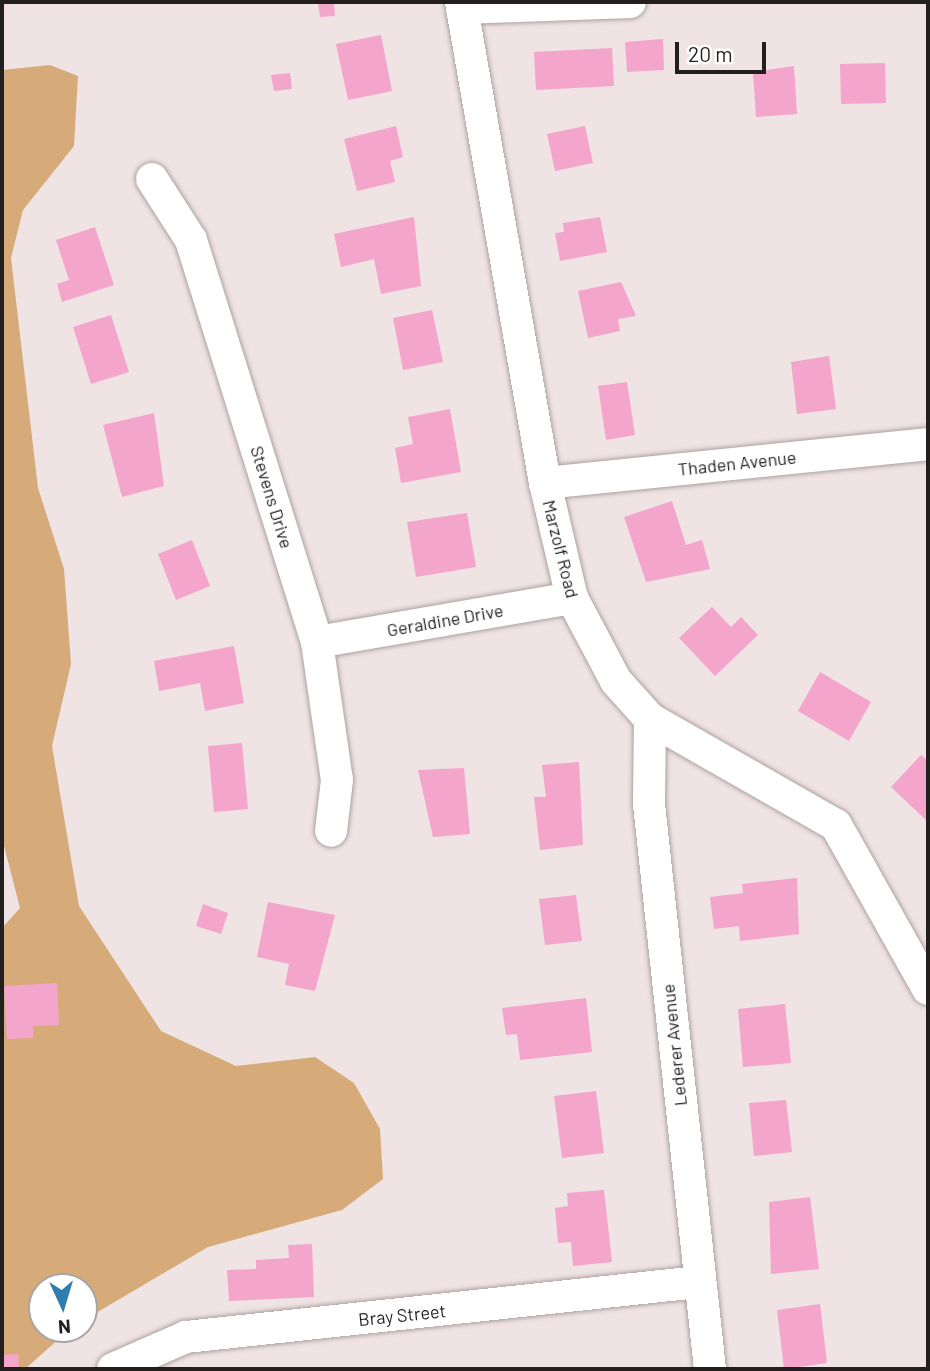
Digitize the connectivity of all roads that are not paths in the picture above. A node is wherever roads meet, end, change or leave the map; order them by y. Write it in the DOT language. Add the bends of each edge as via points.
graph roads {
  1 [pos="630,2"];
  2 [pos="462,5"];
  3 [pos="152,179"];
  4 [pos="928,444"];
  5 [pos="545,483"];
  6 [pos="572,598"];
  7 [pos="317,642"];
  8 [pos="650,719"];
  9 [pos="331,831"];
  10 [pos="928,989"];
  11 [pos="698,1282"];
  12 [pos="113,1369"];
  13 [pos="710,1369"];
  1 -- 2 [label="street"];
  2 -- 5 [label="street, Marzolf Road"];
  3 -- 7 [label="street, Stevens Drive" via="191,240"];
  4 -- 5 [label="street, Thaden Avenue"];
  5 -- 6 [label="street, Marzolf Road"];
  6 -- 7 [label="street, Geraldine Drive"];
  6 -- 8 [label="street, Marzolf Road" via="616,681"];
  7 -- 9 [label="street, Stevens Drive" via="337,780"];
  8 -- 10 [label="street, Marzolf Road" via="836,824"];
  8 -- 11 [label="street, Lederer Avenue" via="649,804"];
  11 -- 12 [label="street, Bray Street" via="186,1337"];
  11 -- 13 [label="street, Lederer Avenue"];
}
